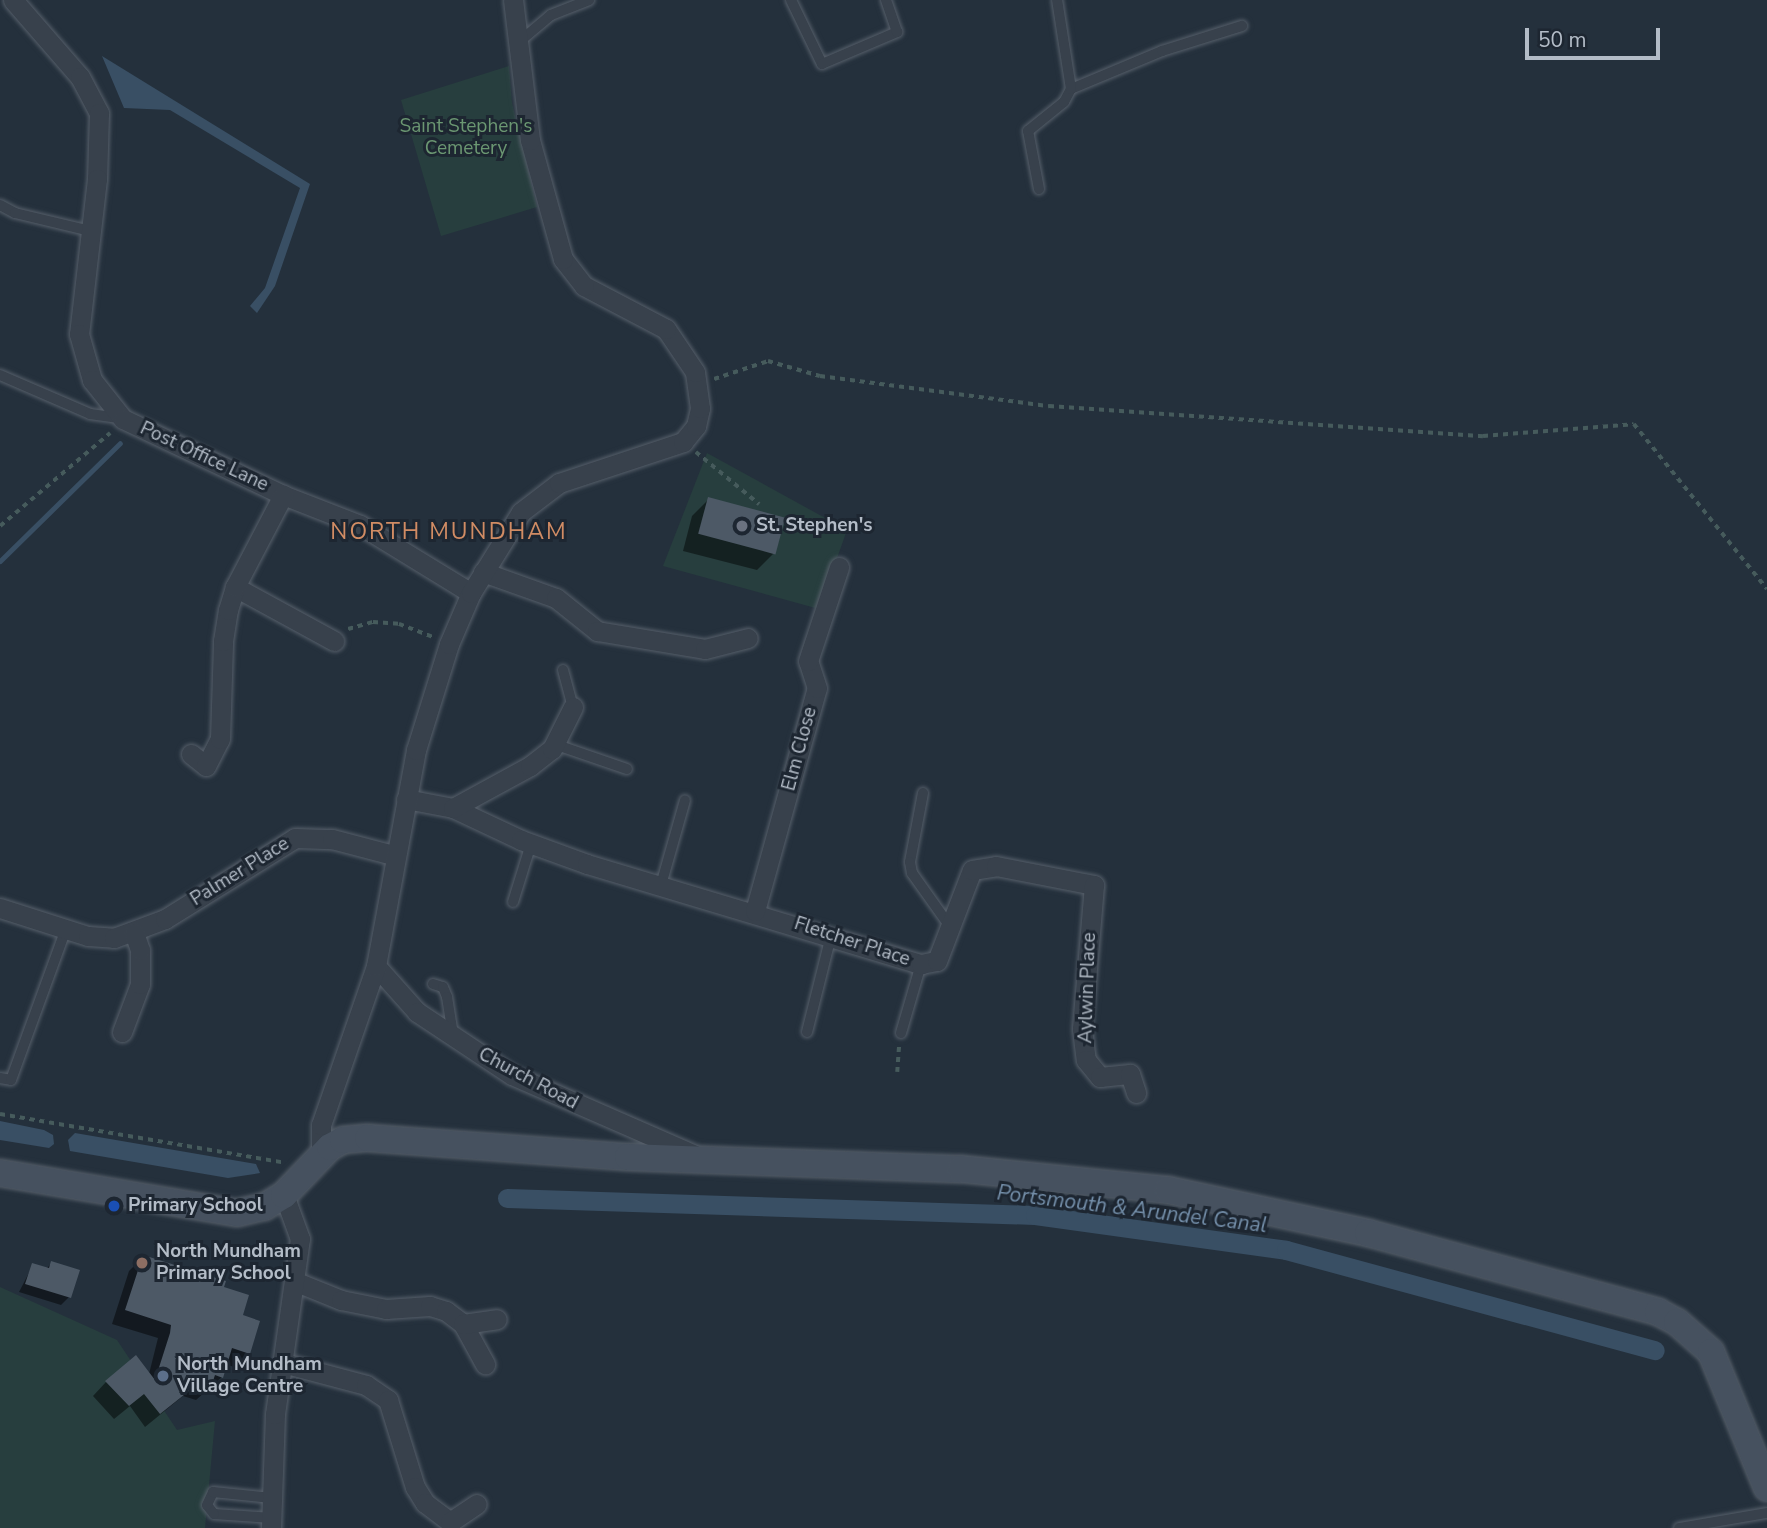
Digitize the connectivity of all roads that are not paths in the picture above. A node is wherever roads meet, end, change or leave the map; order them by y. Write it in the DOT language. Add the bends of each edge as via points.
graph roads {
  1 [pos="13,0"];
  2 [pos="513,0"];
  3 [pos="589,0"];
  4 [pos="790,0"];
  5 [pos="886,0"];
  6 [pos="1057,0"];
  7 [pos="1241,26"];
  8 [pos="519,42"];
  9 [pos="1071,89"];
  10 [pos="1039,189"];
  11 [pos="0,205"];
  12 [pos="90,231"];
  13 [pos="0,375"];
  14 [pos="123,419"];
  15 [pos="283,495"];
  16 [pos="839,567"];
  17 [pos="483,572"];
  18 [pos="235,587"];
  19 [pos="471,593"];
  20 [pos="748,638"];
  21 [pos="334,641"];
  22 [pos="564,670"];
  23 [pos="573,707"];
  24 [pos="554,744"];
  25 [pos="191,754"];
  26 [pos="627,769"];
  27 [pos="923,793"];
  28 [pos="406,799"];
  29 [pos="685,800"];
  30 [pos="453,808"];
  31 [pos="531,844"];
  32 [pos="393,855"];
  33 [pos="661,885"];
  34 [pos="1094,885"];
  35 [pos="513,902"];
  36 [pos="0,908"];
  37 [pos="755,911"];
  38 [pos="949,925"];
  39 [pos="66,929"];
  40 [pos="134,933"];
  41 [pos="831,936"];
  42 [pos="921,964"];
  43 [pos="376,966"];
  44 [pos="433,984"];
  45 [pos="122,1032"];
  46 [pos="807,1032"];
  47 [pos="901,1033"];
  48 [pos="454,1038"];
  49 [pos="0,1078"];
  50 [pos="1136,1093"];
  51 [pos="702,1158"];
  52 [pos="315,1162"];
  53 [pos="0,1172"];
  54 [pos="284,1195"];
  55 [pos="294,1281"];
  56 [pos="497,1319"];
  57 [pos="463,1324"];
  58 [pos="283,1363"];
  59 [pos="485,1364"];
  60 [pos="1767,1488"];
  61 [pos="272,1498"];
  62 [pos="477,1504"];
  63 [pos="1767,1513"];
  64 [pos="271,1523"];
  65 [pos="451,1525"];
  66 [pos="1679,1528"];
  1 -- 12 [label="street, Post Office Lane" via="80,77 99,113"];
  2 -- 8 [label="street"];
  3 -- 8 [label="lane" via="551,15"];
  4 -- 5 [label="lane" via="822,64 897,32"];
  6 -- 9 [label="lane"];
  7 -- 9 [label="lane" via="1162,51"];
  8 -- 17 [label="street" via="530,140 563,259 584,286 666,330 687,355 699,385 696,426 684,442 559,483 521,512"];
  9 -- 10 [label="lane" via="1064,102 1028,131"];
  11 -- 12 [label="lane" via="15,213"];
  12 -- 14 [label="street, Post Office Lane" via="79,334 92,380"];
  13 -- 14 [label="lane" via="90,414"];
  14 -- 15 [label="street, Post Office Lane"];
  15 -- 18 [label="street"];
  15 -- 19 [label="street, Post Office Lane" via="360,525"];
  16 -- 37 [label="street, Elm Close" via="808,661 817,688"];
  17 -- 19 [label="street"];
  17 -- 20 [label="street" via="556,598 597,631 705,649"];
  18 -- 21 [label="street"];
  18 -- 25 [label="street" via="223,641 220,739 206,766"];
  19 -- 28 [label="street" via="449,644"];
  22 -- 23 [label="lane"];
  23 -- 24 [label="street"];
  24 -- 26 [label="lane"];
  24 -- 30 [label="street" via="530,766"];
  27 -- 38 [label="lane" via="912,873"];
  28 -- 30 [label="street, Fletcher Place"];
  28 -- 32 [label="street"];
  29 -- 33 [label="lane"];
  30 -- 31 [label="street, Fletcher Place"];
  31 -- 33 [label="street, Fletcher Place"];
  31 -- 35 [label="lane"];
  32 -- 40 [label="street, Palmer Place" via="332,839 295,838"];
  32 -- 43 [label="street"];
  33 -- 37 [label="street, Fletcher Place"];
  34 -- 38 [label="street, Fletcher Place" via="996,866 972,870"];
  34 -- 50 [label="street, Aylwin Place" via="1082,1029 1086,1060 1100,1077 1130,1074"];
  36 -- 39 [label="street, Palmer Place"];
  37 -- 41 [label="street, Fletcher Place"];
  38 -- 42 [label="street, Fletcher Place" via="937,961"];
  39 -- 40 [label="street, Palmer Place" via="88,936"];
  39 -- 49 [label="lane" via="11,1080"];
  40 -- 45 [label="street" via="140,950 140,984"];
  41 -- 42 [label="street, Fletcher Place"];
  41 -- 46 [label="lane"];
  42 -- 47 [label="lane"];
  43 -- 48 [label="street, Church Road" via="417,1012"];
  43 -- 52 [label="street" via="321,1125"];
  44 -- 48 [label="lane" via="443,987 447,997"];
  48 -- 51 [label="street, Church Road" via="559,1098"];
  51 -- 52 [label="main road" via="368,1138 344,1140"];
  51 -- 60 [label="main road" via="961,1169 1168,1190 1368,1233 1623,1301 1677,1322 1711,1352"];
  52 -- 54 [label="main road"];
  53 -- 54 [label="main road" via="237,1213 264,1207"];
  54 -- 55 [label="street" via="300,1239"];
  55 -- 57 [label="street" via="341,1300 386,1309 430,1306"];
  55 -- 58 [label="street"];
  56 -- 57 [label="street"];
  57 -- 59 [label="street"];
  58 -- 61 [label="street" via="275,1414"];
  58 -- 65 [label="street" via="366,1385 388,1400 415,1487 425,1503"];
  61 -- 64 [label="street"];
  61 -- 64 [label="lane" via="213,1492 207,1505 214,1514"];
  62 -- 65 [label="street"];
  63 -- 66 [label="lane"];
}
